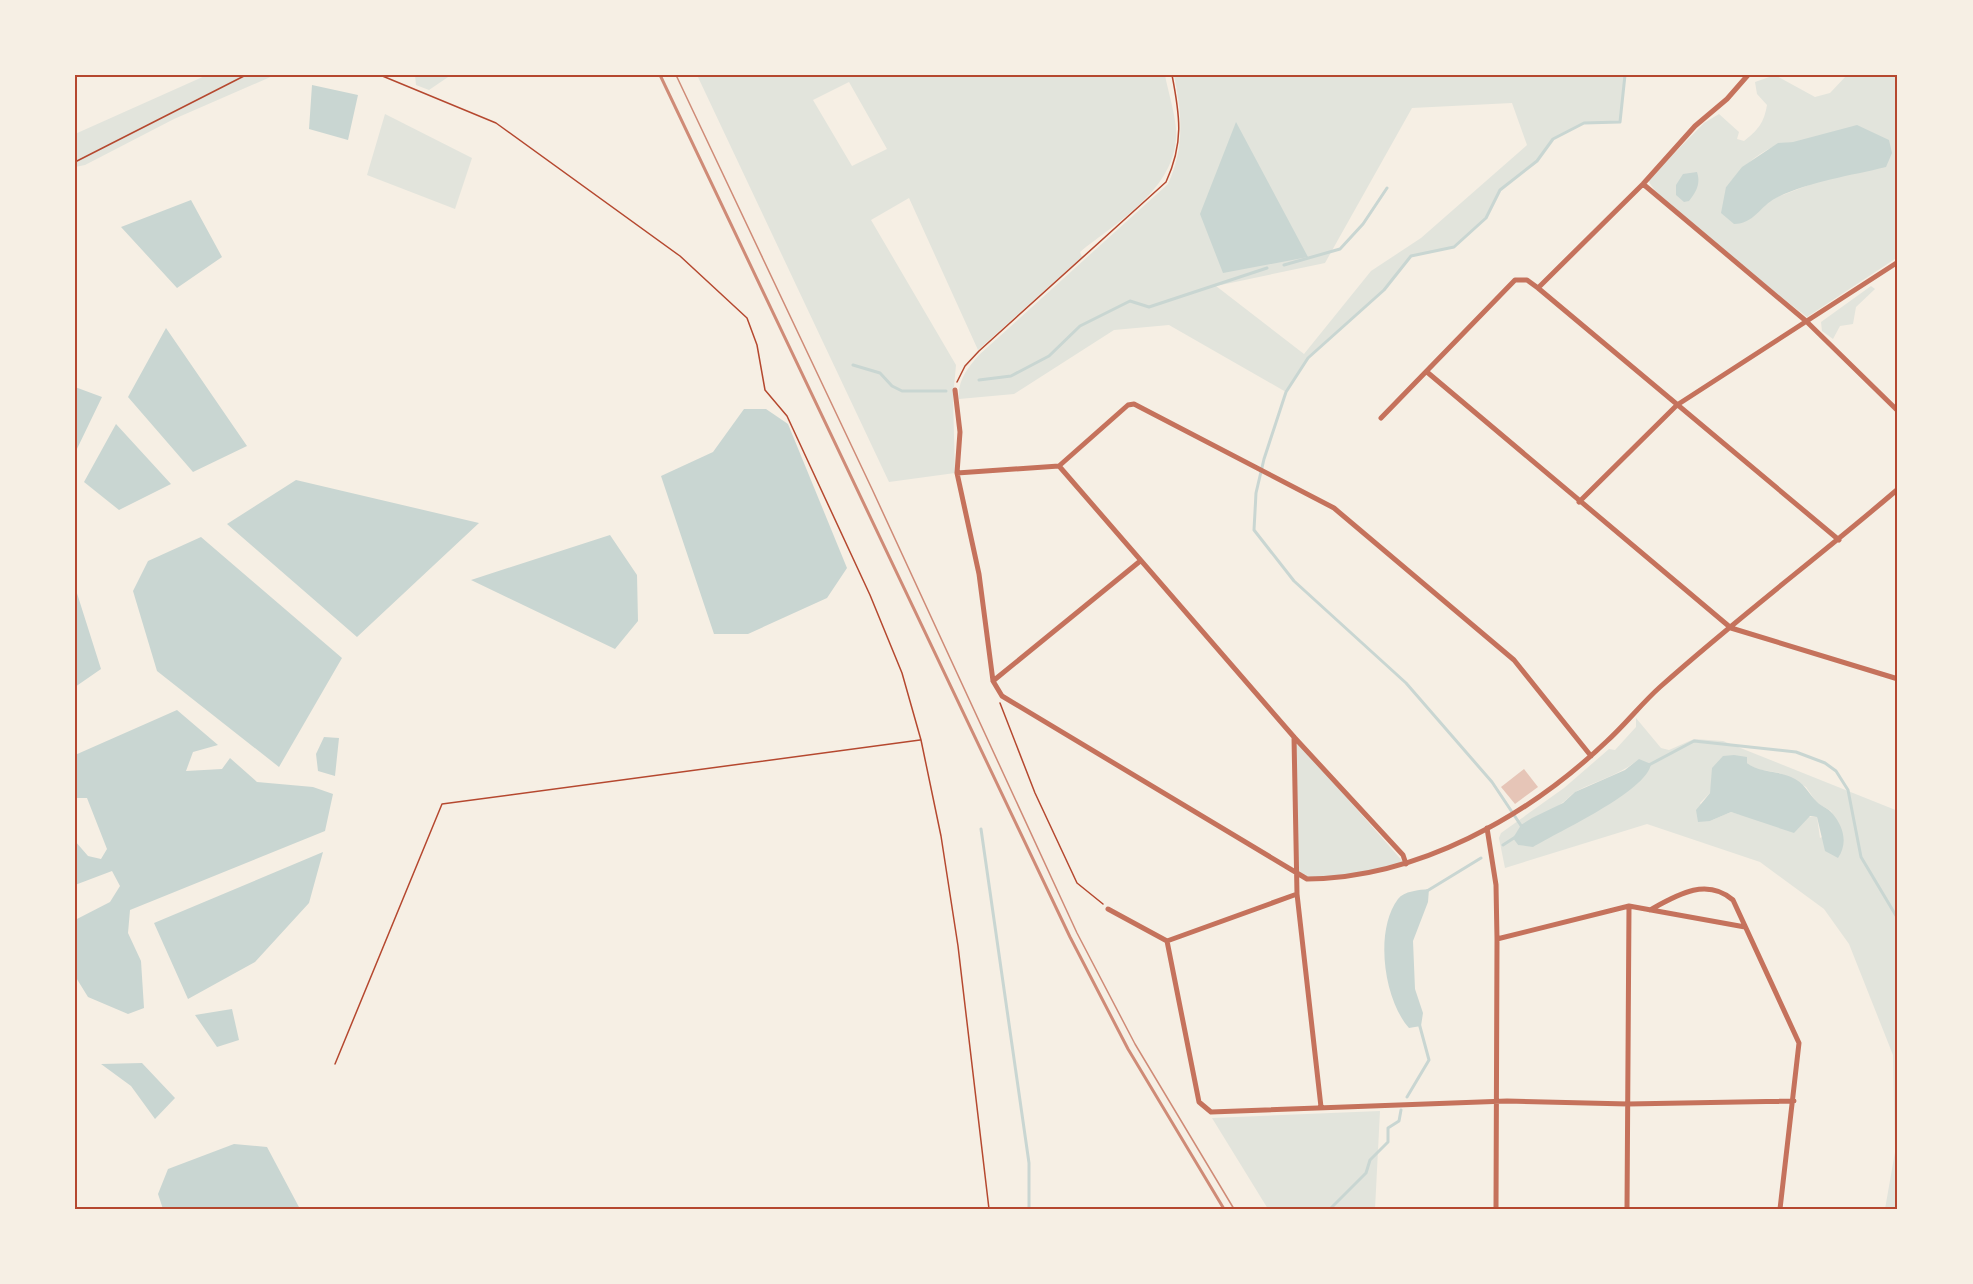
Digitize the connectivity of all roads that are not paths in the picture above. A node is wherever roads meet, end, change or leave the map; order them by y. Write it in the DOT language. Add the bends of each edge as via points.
graph roads {
  1 [pos="1748,75"];
  2 [pos="1642,184"];
  3 [pos="1898,262"];
  4 [pos="1538,288"];
  5 [pos="1806,321"];
  6 [pos="1427,372"];
  7 [pos="955,390"];
  8 [pos="1677,405"];
  9 [pos="1898,411"];
  10 [pos="1381,418"];
  11 [pos="1059,466"];
  12 [pos="957,473"];
  13 [pos="1898,489"];
  14 [pos="1579,502"];
  15 [pos="1839,540"];
  16 [pos="1139,562"];
  17 [pos="1731,628"];
  18 [pos="1898,679"];
  19 [pos="993,681"];
  20 [pos="1294,737"];
  21 [pos="1591,756"];
  22 [pos="1487,828"];
  23 [pos="1406,864"];
  24 [pos="1296,872"];
  25 [pos="1297,894"];
  26 [pos="1629,906"];
  27 [pos="1108,909"];
  28 [pos="1650,910"];
  29 [pos="1745,927"];
  30 [pos="1497,939"];
  31 [pos="1167,941"];
  32 [pos="1794,1101"];
  33 [pos="1496,1102"];
  34 [pos="1628,1104"];
  35 [pos="1321,1107"];
  36 [pos="1496,1209"];
  37 [pos="1627,1209"];
  38 [pos="1780,1209"];
  1 -- 2 [label="street"];
  2 -- 4 [label="street"];
  2 -- 5 [label="street"];
  3 -- 5 [label="street"];
  4 -- 6 [label="street" via="1527,280 1515,280"];
  4 -- 8 [label="street"];
  5 -- 8 [label="street"];
  5 -- 9 [label="street"];
  6 -- 10 [label="street"];
  6 -- 14 [label="street"];
  7 -- 12 [label="street" via="960,432"];
  8 -- 14 [label="street"];
  8 -- 15 [label="street"];
  11 -- 12 [label="street"];
  11 -- 16 [label="street"];
  11 -- 21 [label="street" via="1128,405 1134,404 1268,472 1334,508 1514,660"];
  12 -- 19 [label="street" via="979,574"];
  13 -- 15 [label="street"];
  14 -- 17 [label="street"];
  15 -- 17 [label="street"];
  16 -- 19 [label="street"];
  16 -- 20 [label="street"];
  17 -- 18 [label="street"];
  17 -- 21 [label="street" via="1659,687"];
  19 -- 24 [label="street" via="1002,696"];
  20 -- 23 [label="street" via="1403,855"];
  20 -- 24 [label="street"];
  21 -- 22 [label="street" via="1520,809"];
  22 -- 23 [label="street"];
  22 -- 30 [label="street" via="1496,885"];
  23 -- 24 [label="street" via="1329,879 1307,879"];
  24 -- 25 [label="street"];
  25 -- 31 [label="street"];
  25 -- 35 [label="street"];
  26 -- 28 [label="street"];
  26 -- 30 [label="street"];
  26 -- 34 [label="street"];
  27 -- 31 [label="street"];
  28 -- 29 [label="street"];
  28 -- 29 [label="street" via="1673,897 1708,888 1724,892 1733,900"];
  29 -- 32 [label="street" via="1799,1043"];
  30 -- 33 [label="street"];
  31 -- 35 [label="street" via="1199,1102 1210,1112"];
  32 -- 34 [label="street"];
  32 -- 38 [label="street"];
  33 -- 34 [label="street"];
  33 -- 35 [label="street"];
  33 -- 36 [label="street"];
  34 -- 37 [label="street"];
}
